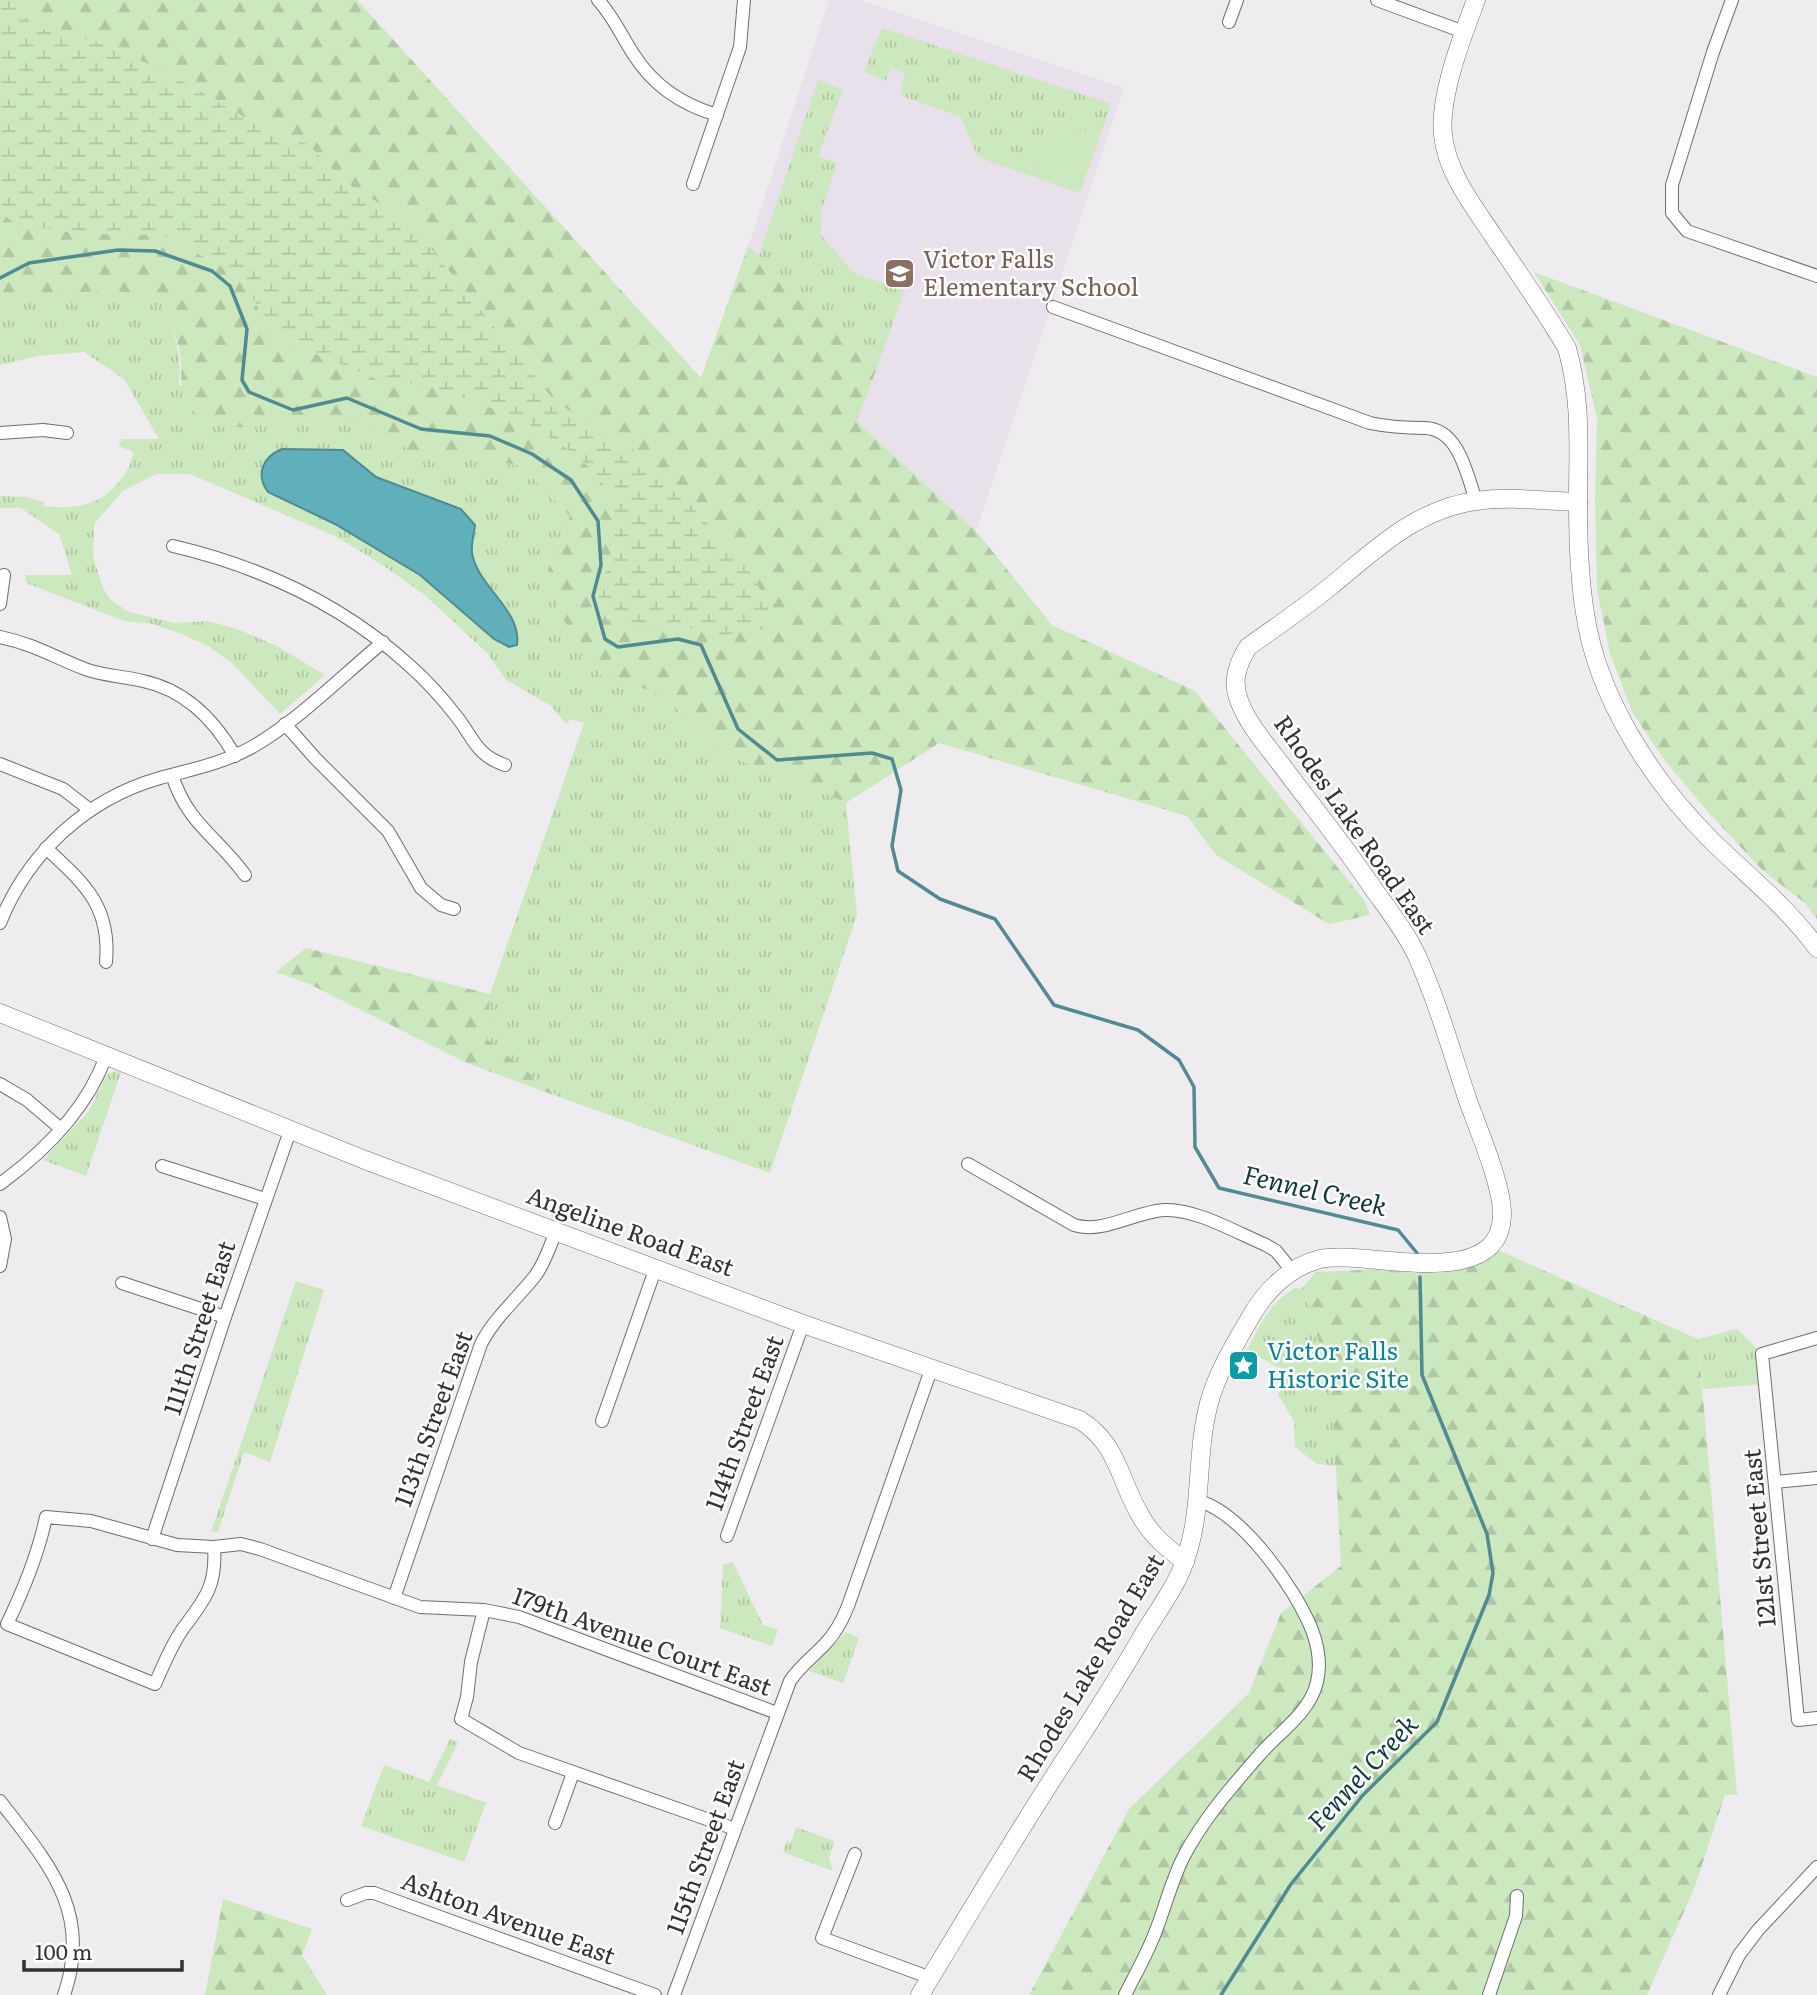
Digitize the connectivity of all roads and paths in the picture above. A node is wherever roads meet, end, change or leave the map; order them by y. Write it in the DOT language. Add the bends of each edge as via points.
graph roads {
  1 [pos="597,0"];
  2 [pos="744,0"];
  3 [pos="1237,0"];
  4 [pos="1377,0"];
  5 [pos="1476,0"];
  6 [pos="1732,0"];
  7 [pos="1229,22"];
  8 [pos="1464,32"];
  9 [pos="717,115"];
  10 [pos="693,184"];
  11 [pos="1817,276"];
  12 [pos="1053,307"];
  13 [pos="0,433"];
  14 [pos="67,433"];
  15 [pos="1476,501"];
  16 [pos="1578,502"];
  17 [pos="173,546"];
  18 [pos="4,575"];
  19 [pos="0,604"];
  20 [pos="0,638"];
  21 [pos="383,642"];
  22 [pos="285,724"];
  23 [pos="234,756"];
  24 [pos="0,764"];
  25 [pos="505,765"];
  26 [pos="172,775"];
  27 [pos="90,810"];
  28 [pos="46,848"];
  29 [pos="245,875"];
  30 [pos="454,909"];
  31 [pos="0,923"];
  32 [pos="1817,948"];
  33 [pos="106,962"];
  34 [pos="0,1013"];
  35 [pos="106,1056"];
  36 [pos="0,1084"];
  37 [pos="61,1129"];
  38 [pos="290,1131"];
  39 [pos="968,1164"];
  40 [pos="162,1167"];
  41 [pos="0,1184"];
  42 [pos="265,1199"];
  43 [pos="0,1217"];
  44 [pos="556,1231"];
  45 [pos="0,1266"];
  46 [pos="656,1267"];
  47 [pos="1293,1272"];
  48 [pos="122,1283"];
  49 [pos="225,1317"];
  50 [pos="803,1324"];
  51 [pos="1817,1338"];
  52 [pos="932,1367"];
  53 [pos="602,1421"];
  54 [pos="1817,1478"];
  55 [pos="1776,1482"];
  56 [pos="1199,1501"];
  57 [pos="727,1536"];
  58 [pos="152,1539"];
  59 [pos="214,1547"];
  60 [pos="1185,1562"];
  61 [pos="394,1598"];
  62 [pos="484,1610"];
  63 [pos="777,1713"];
  64 [pos="1817,1718"];
  65 [pos="572,1773"];
  66 [pos="0,1801"];
  67 [pos="555,1823"];
  68 [pos="735,1829"];
  69 [pos="855,1854"];
  70 [pos="1817,1867"];
  71 [pos="1517,1896"];
  72 [pos="347,1900"];
  73 [pos="930,1978"];
  74 [pos="64,1995"];
  75 [pos="654,1995"];
  76 [pos="674,1995"];
  77 [pos="920,1995"];
  78 [pos="1125,1995"];
  79 [pos="1489,1995"];
  80 [pos="1719,1995"];
  1 -- 9 [label="street" via="634,57 660,86 691,106"];
  2 -- 9 [label="street" via="740,47"];
  3 -- 7 [label="street"];
  4 -- 8 [label="street"];
  5 -- 8 [label="street"];
  6 -- 11 [label="street" via="1672,186 1670,207 1687,231"];
  8 -- 16 [label="street" via="1444,103 1445,150 1464,191 1567,348 1580,420"];
  9 -- 10 [label="street"];
  12 -- 15 [label="street" via="1370,423 1439,432 1457,449"];
  13 -- 14 [label="street"];
  15 -- 16 [label="street, Rhodes Lake Road East"];
  15 -- 47 [label="street, Rhodes Lake Road East" via="1444,509 1404,528 1369,552 1248,647 1237,670 1234,684 1240,705 1414,951 1492,1168 1502,1215 1492,1242 1457,1262 1335,1258"];
  16 -- 32 [label="street" via="1585,613 1593,648 1605,686 1639,751 1710,839 1790,914"];
  17 -- 21 [label="street" via="270,575 326,604"];
  18 -- 19 [label="street"];
  20 -- 23 [label="street" via="38,647 104,675 141,680 172,691 213,722"];
  21 -- 22 [label="street"];
  21 -- 25 [label="street" via="435,691 479,750"];
  22 -- 23 [label="street"];
  22 -- 30 [label="street" via="388,831 421,888 440,905"];
  23 -- 26 [label="street"];
  24 -- 27 [label="street" via="63,789"];
  26 -- 27 [label="street" via="133,787"];
  26 -- 29 [label="street" via="194,820"];
  27 -- 28 [label="street"];
  28 -- 31 [label="street" via="18,884"];
  28 -- 33 [label="street" via="82,881 97,902 106,929"];
  34 -- 35 [label="street, Angeline Road East"];
  35 -- 37 [label="street" via="100,1074"];
  35 -- 38 [label="street, Angeline Road East"];
  36 -- 37 [label="street"];
  37 -- 41 [label="street"];
  38 -- 42 [label="street, 111th Street East"];
  38 -- 44 [label="street, Angeline Road East"];
  39 -- 47 [label="street" via="1074,1225 1093,1227 1148,1212 1178,1210 1266,1245"];
  40 -- 42 [label="street"];
  42 -- 49 [label="street, 111th Street East"];
  43 -- 45 [label="street" via="5,1239"];
  44 -- 46 [label="street, Angeline Road East"];
  44 -- 61 [label="street, 113th Street East" via="537,1274 488,1329 481,1344"];
  46 -- 50 [label="street, Angeline Road East"];
  46 -- 53 [label="street"];
  47 -- 56 [label="street, Rhodes Lake Road East" via="1260,1301 1212,1394 1203,1436"];
  48 -- 49 [label="street"];
  49 -- 58 [label="street, 111th Street East"];
  50 -- 52 [label="street, Angeline Road East"];
  50 -- 57 [label="street, 114th Street East"];
  51 -- 55 [label="street, 121st Street East" via="1762,1354"];
  52 -- 60 [label="street, Angeline Road East" via="1091,1427 1110,1450 1153,1535"];
  52 -- 63 [label="street, 115th Street East" via="848,1606 838,1628 790,1681"];
  54 -- 55 [label="street"];
  55 -- 64 [label="street, 121st Street East" via="1798,1720"];
  56 -- 60 [label="street, Rhodes Lake Road East"];
  56 -- 78 [label="street" via="1228,1516 1279,1574 1312,1630 1320,1665 1313,1696 1303,1710 1249,1768 1184,1855 1156,1933"];
  58 -- 59 [label="street, 179th Avenue Court East"];
  58 -- 59 [label="street, 179th Avenue Court East" via="91,1521 46,1517 25,1587 7,1624 155,1684 181,1632 211,1588"];
  59 -- 61 [label="street, 179th Avenue Court East" via="242,1544 260,1549"];
  60 -- 73 [label="street, Rhodes Lake Road East" via="1111,1690"];
  61 -- 62 [label="street, 179th Avenue Court East" via="431,1609"];
  62 -- 63 [label="street, 179th Avenue Court East" via="519,1617"];
  62 -- 65 [label="street" via="461,1719 519,1753"];
  63 -- 68 [label="street, 115th Street East"];
  65 -- 67 [label="street"];
  65 -- 68 [label="street"];
  66 -- 74 [label="street" via="46,1863 67,1905 75,1951"];
  68 -- 76 [label="street, 115th Street East"];
  69 -- 73 [label="street" via="822,1938"];
  70 -- 80 [label="street" via="1758,1930"];
  71 -- 79 [label="street" via="1516,1916"];
  72 -- 75 [label="street, Ashton Avenue East" via="374,1893"];
  73 -- 77 [label="street, Rhodes Lake Road East"];
}
